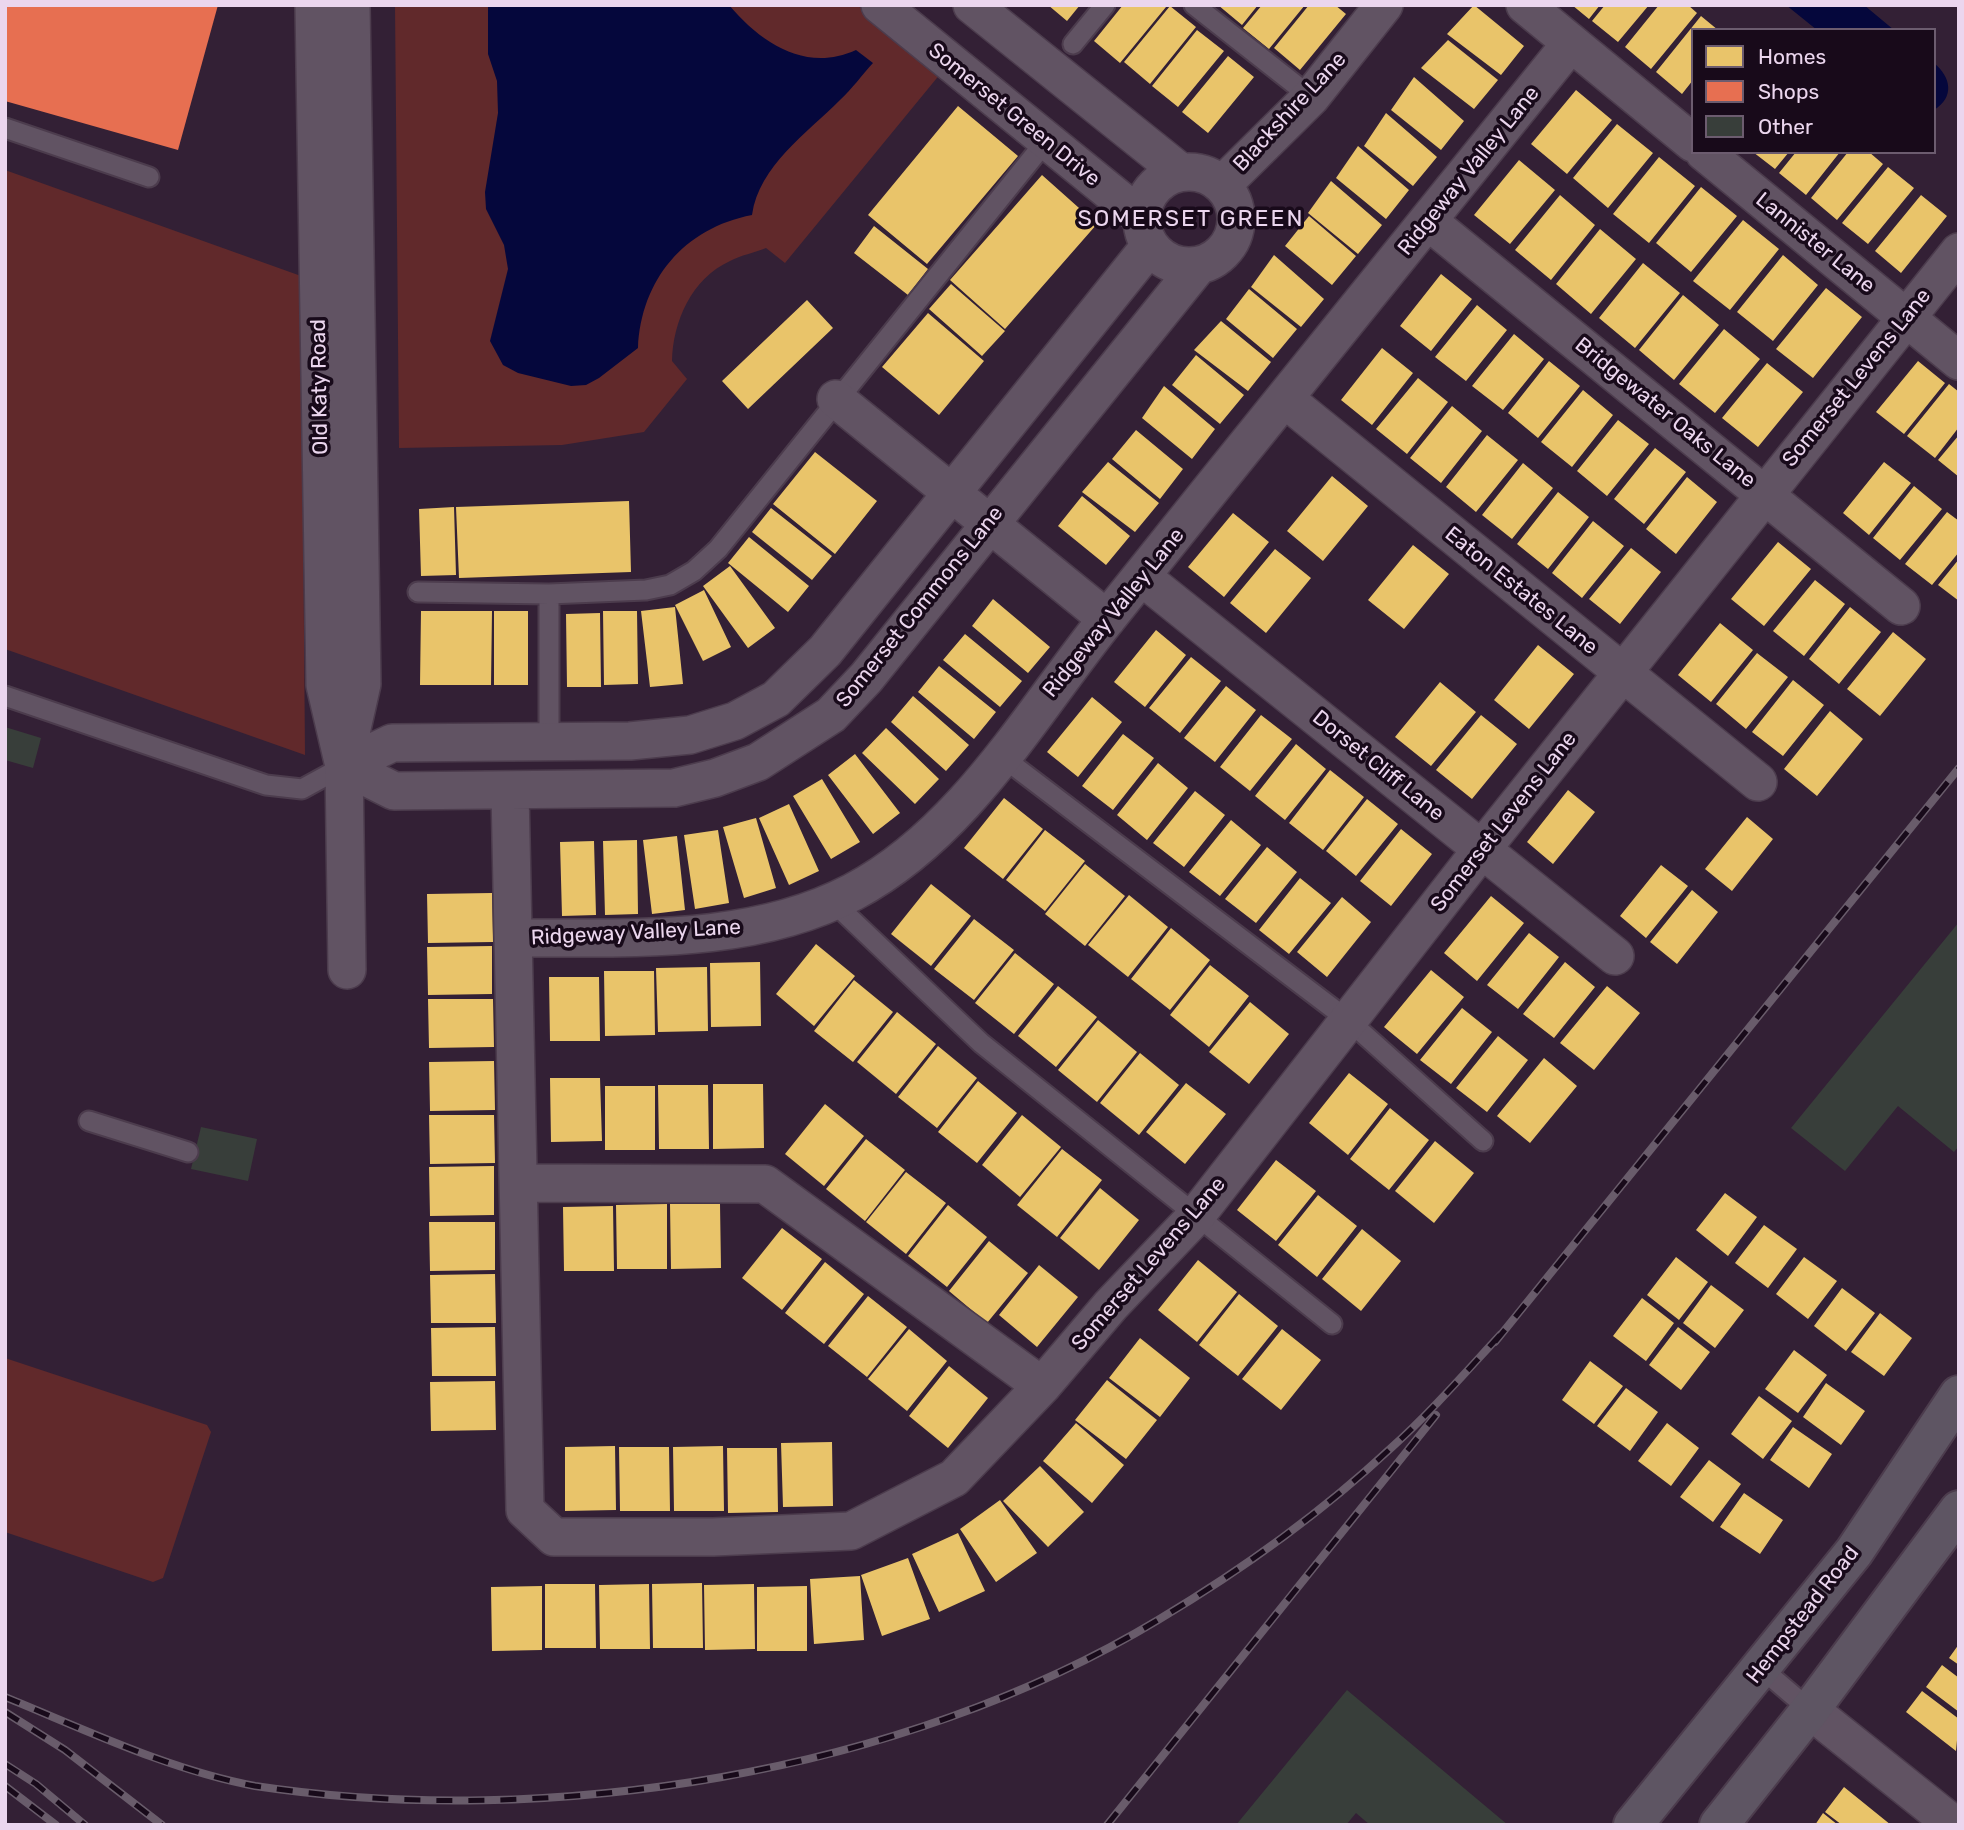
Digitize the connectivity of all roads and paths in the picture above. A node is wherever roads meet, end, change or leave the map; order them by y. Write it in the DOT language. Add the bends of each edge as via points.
graph roads {
  1 [pos="314,5"];
  2 [pos="351,5"];
  3 [pos="972,5"];
  4 [pos="1105,5"];
  5 [pos="1194,5"];
  6 [pos="1384,5"];
  7 [pos="1525,5"];
  8 [pos="887,7"];
  9 [pos="1571,43"];
  10 [pos="1073,44"];
  11 [pos="1311,97"];
  12 [pos="5,128"];
  13 [pos="1046,141"];
  14 [pos="1691,141"];
  15 [pos="1706,154"];
  16 [pos="1179,171"];
  17 [pos="149,177"];
  18 [pos="1222,186"];
  19 [pos="1428,220"];
  20 [pos="1145,232"];
  21 [pos="355,247"];
  22 [pos="318,248"];
  23 [pos="1959,252"];
  24 [pos="1198,266"];
  25 [pos="1905,317"];
  26 [pos="1959,361"];
  27 [pos="835,399"];
  28 [pos="1285,399"];
  29 [pos="951,492"];
  30 [pos="1764,495"];
  31 [pos="989,523"];
  32 [pos="1142,576"];
  33 [pos="418,592"];
  34 [pos="549,594"];
  35 [pos="1901,606"];
  36 [pos="1107,619"];
  37 [pos="1622,673"];
  38 [pos="5,696"];
  39 [pos="549,743"];
  40 [pos="1001,756"];
  41 [pos="344,766"];
  42 [pos="1758,782"];
  43 [pos="548,790"];
  44 [pos="510,791"];
  45 [pos="1482,849"];
  46 [pos="832,901"];
  47 [pos="514,939"];
  48 [pos="1615,956"];
  49 [pos="346,970"];
  50 [pos="1348,1020"];
  51 [pos="89,1121"];
  52 [pos="1483,1141"];
  53 [pos="188,1152"];
  54 [pos="520,1183"];
  55 [pos="1195,1217"];
  56 [pos="1332,1324"];
  57 [pos="1042,1386"];
  58 [pos="1959,1395"];
  59 [pos="1959,1510"];
  60 [pos="1762,1668"];
  61 [pos="1810,1710"];
  62 [pos="1946,1813"];
  63 [pos="1633,1825"];
  64 [pos="1719,1825"];
  1 -- 22 [label="street, Old Katy Road"];
  2 -- 21 [label="street, Old Katy Road"];
  3 -- 16 [label="street"];
  4 -- 10 [label="lane"];
  5 -- 11 [label="lane"];
  6 -- 11 [label="street, Blackshire Lane"];
  7 -- 9 [label="street"];
  8 -- 13 [label="street, Somerset Green Drive"];
  9 -- 14 [label="street"];
  9 -- 19 [label="street, Ridgeway Valley Lane"];
  11 -- 18 [label="street, Blackshire Lane"];
  12 -- 17 [label="lane"];
  13 -- 20 [label="street, Somerset Green Drive"];
  13 -- 27 [label="lane"];
  15 -- 25 [label="street, Lannister Lane"];
  16 -- 18 [label="street" via="1206,174"];
  16 -- 20 [label="street" via="1152,188 1144,202"];
  18 -- 24 [label="street" via="1233,202 1235,229 1222,253"];
  19 -- 28 [label="street, Ridgeway Valley Lane"];
  19 -- 30 [label="street, Bridgewater Oaks Lane"];
  20 -- 24 [label="street" via="1171,263"];
  20 -- 29 [label="street"];
  21 -- 22 [label="street"];
  21 -- 41 [label="street, Old Katy Road" via="362,684"];
  22 -- 41 [label="street, Old Katy Road" via="325,685"];
  23 -- 25 [label="street, Somerset Levens Lane"];
  24 -- 31 [label="street, Somerset Commons Lane"];
  25 -- 26 [label="street, Lannister Lane"];
  25 -- 30 [label="street, Somerset Levens Lane"];
  27 -- 29 [label="street"];
  27 -- 34 [label="lane" via="718,549 694,571 670,585 646,590"];
  28 -- 32 [label="street, Ridgeway Valley Lane"];
  28 -- 37 [label="street, Eaton Estates Lane"];
  29 -- 31 [label="street"];
  29 -- 39 [label="street" via="825,651 776,699 735,721 690,735"];
  30 -- 35 [label="street, Bridgewater Oaks Lane"];
  30 -- 37 [label="street, Somerset Levens Lane"];
  31 -- 36 [label="street"];
  31 -- 43 [label="street, Somerset Commons Lane" via="848,697 814,728 768,756 715,778 674,788"];
  32 -- 36 [label="street, Ridgeway Valley Lane"];
  32 -- 45 [label="street, Dorset Cliff Lane"];
  33 -- 34 [label="lane"];
  34 -- 39 [label="lane"];
  36 -- 40 [label="street, Ridgeway Valley Lane"];
  37 -- 42 [label="street, Eaton Estates Lane"];
  37 -- 45 [label="street, Somerset Levens Lane"];
  38 -- 41 [label="lane" via="266,785 302,789"];
  39 -- 41 [label="street" via="392,743"];
  39 -- 43 [label="street"];
  40 -- 46 [label="street, Ridgeway Valley Lane" via="930,837 891,869"];
  40 -- 50 [label="lane"];
  41 -- 44 [label="street, Somerset Commons Lane" via="394,790"];
  41 -- 49 [label="street, Old Katy Road"];
  43 -- 44 [label="street, Somerset Commons Lane"];
  44 -- 47 [label="street, Somerset Levens Lane"];
  45 -- 48 [label="street, Dorset Cliff Lane"];
  45 -- 50 [label="street, Somerset Levens Lane"];
  46 -- 47 [label="street, Ridgeway Valley Lane" via="758,926 706,933"];
  46 -- 55 [label="lane" via="981,1043"];
  47 -- 54 [label="street, Somerset Levens Lane"];
  50 -- 52 [label="lane"];
  50 -- 55 [label="street, Somerset Levens Lane"];
  51 -- 53 [label="lane"];
  54 -- 57 [label="street" via="765,1184"];
  54 -- 57 [label="street, Somerset Levens Lane" via="525,1510 554,1537 851,1531 954,1478"];
  55 -- 56 [label="lane"];
  55 -- 57 [label="street, Somerset Levens Lane"];
  58 -- 60 [label="main road, Hempstead Road" via="1854,1552"];
  59 -- 61 [label="main road"];
  60 -- 61 [label="lane"];
  60 -- 63 [label="main road, Hempstead Road"];
  61 -- 62 [label="street"];
  61 -- 64 [label="main road"];
}
